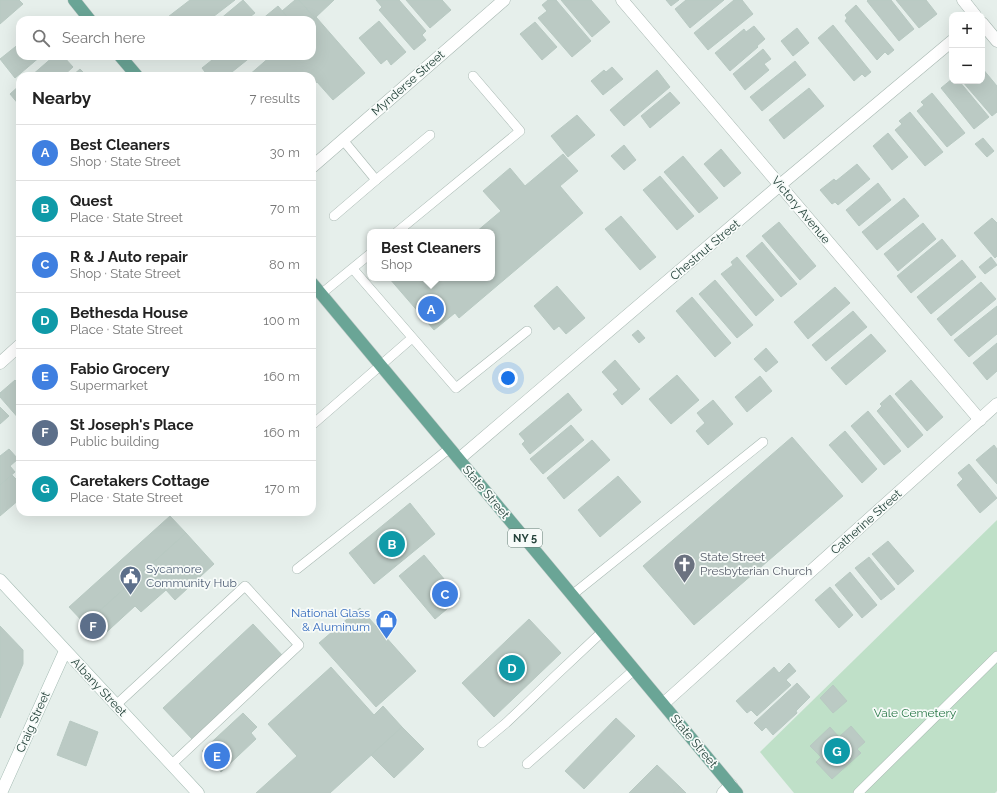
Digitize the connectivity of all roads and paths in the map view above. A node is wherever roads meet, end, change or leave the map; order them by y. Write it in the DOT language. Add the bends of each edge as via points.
graph roads {
  1 [pos="74,0"];
  2 [pos="504,0"];
  3 [pos="622,0"];
  4 [pos="963,0"];
  5 [pos="973,12"];
  6 [pos="87,16"];
  7 [pos="985,27"];
  8 [pos="997,41"];
  9 [pos="949,44"];
  10 [pos="123,60"];
  11 [pos="134,72"];
  12 [pos="473,76"];
  13 [pos="430,135"];
  14 [pos="343,140"];
  15 [pos="316,164"];
  16 [pos="376,180"];
  17 [pos="780,186"];
  18 [pos="334,216"];
  19 [pos="401,229"];
  20 [pos="367,257"];
  21 [pos="353,269"];
  22 [pos="316,288"];
  23 [pos="321,294"];
  24 [pos="526,331"];
  25 [pos="412,338"];
  26 [pos="16,348"];
  27 [pos="0,362"];
  28 [pos="380,365"];
  29 [pos="997,404"];
  30 [pos="980,420"];
  31 [pos="316,421"];
  32 [pos="763,442"];
  33 [pos="450,448"];
  34 [pos="459,459"];
  35 [pos="296,569"];
  36 [pos="1,582"];
  37 [pos="572,595"];
  38 [pos="602,632"];
  39 [pos="65,651"];
  40 [pos="997,656"];
  41 [pos="634,670"];
  42 [pos="663,704"];
  43 [pos="116,706"];
  44 [pos="482,743"];
  45 [pos="527,764"];
  46 [pos="172,765"];
  47 [pos="730,790"];
  48 [pos="0,793"];
  49 [pos="198,793"];
  50 [pos="858,793"];
  1 -- 6 [label="main road"];
  2 -- 14 [label="street, Mynderse Street"];
  3 -- 17 [label="street, Victory Avenue"];
  4 -- 5 [label="street"];
  7 -- 8 [label="street"];
  9 -- 17 [label="street, Chestnut Street"];
  10 -- 11 [label="main road"];
  12 -- 19 [label="lane" via="520,131"];
  13 -- 16 [label="lane"];
  14 -- 15 [label="street, Mynderse Street"];
  14 -- 16 [label="lane"];
  16 -- 18 [label="lane"];
  17 -- 30 [label="street, Victory Avenue"];
  17 -- 34 [label="street, Chestnut Street"];
  20 -- 21 [label="lane"];
  21 -- 23 [label="lane"];
  21 -- 25 [label="lane"];
  22 -- 23 [label="main road, State Street / NY 5"];
  23 -- 28 [label="main road, State Street / NY 5"];
  24 -- 25 [label="lane" via="456,388"];
  25 -- 28 [label="lane"];
  26 -- 27 [label="street"];
  28 -- 31 [label="lane"];
  28 -- 33 [label="main road, State Street / NY 5"];
  29 -- 30 [label="street, Catherine Street"];
  30 -- 42 [label="street, Catherine Street"];
  32 -- 37 [label="lane"];
  33 -- 34 [label="main road, State Street / NY 5"];
  33 -- 35 [label="lane"];
  34 -- 37 [label="main road, State Street / NY 5"];
  36 -- 39 [label="street, Albany Street"];
  37 -- 38 [label="main road, State Street / NY 5"];
  38 -- 41 [label="main road, State Street / NY 5"];
  38 -- 44 [label="lane"];
  39 -- 43 [label="street, Albany Street"];
  39 -- 48 [label="street, Craig Street"];
  40 -- 50 [label="lane"];
  41 -- 42 [label="main road, State Street / NY 5"];
  41 -- 45 [label="lane"];
  42 -- 47 [label="main road, State Street / NY 5"];
  43 -- 46 [label="street, Albany Street"];
  43 -- 46 [label="lane" via="245,586 299,645"];
  46 -- 49 [label="street, Albany Street"];
}
